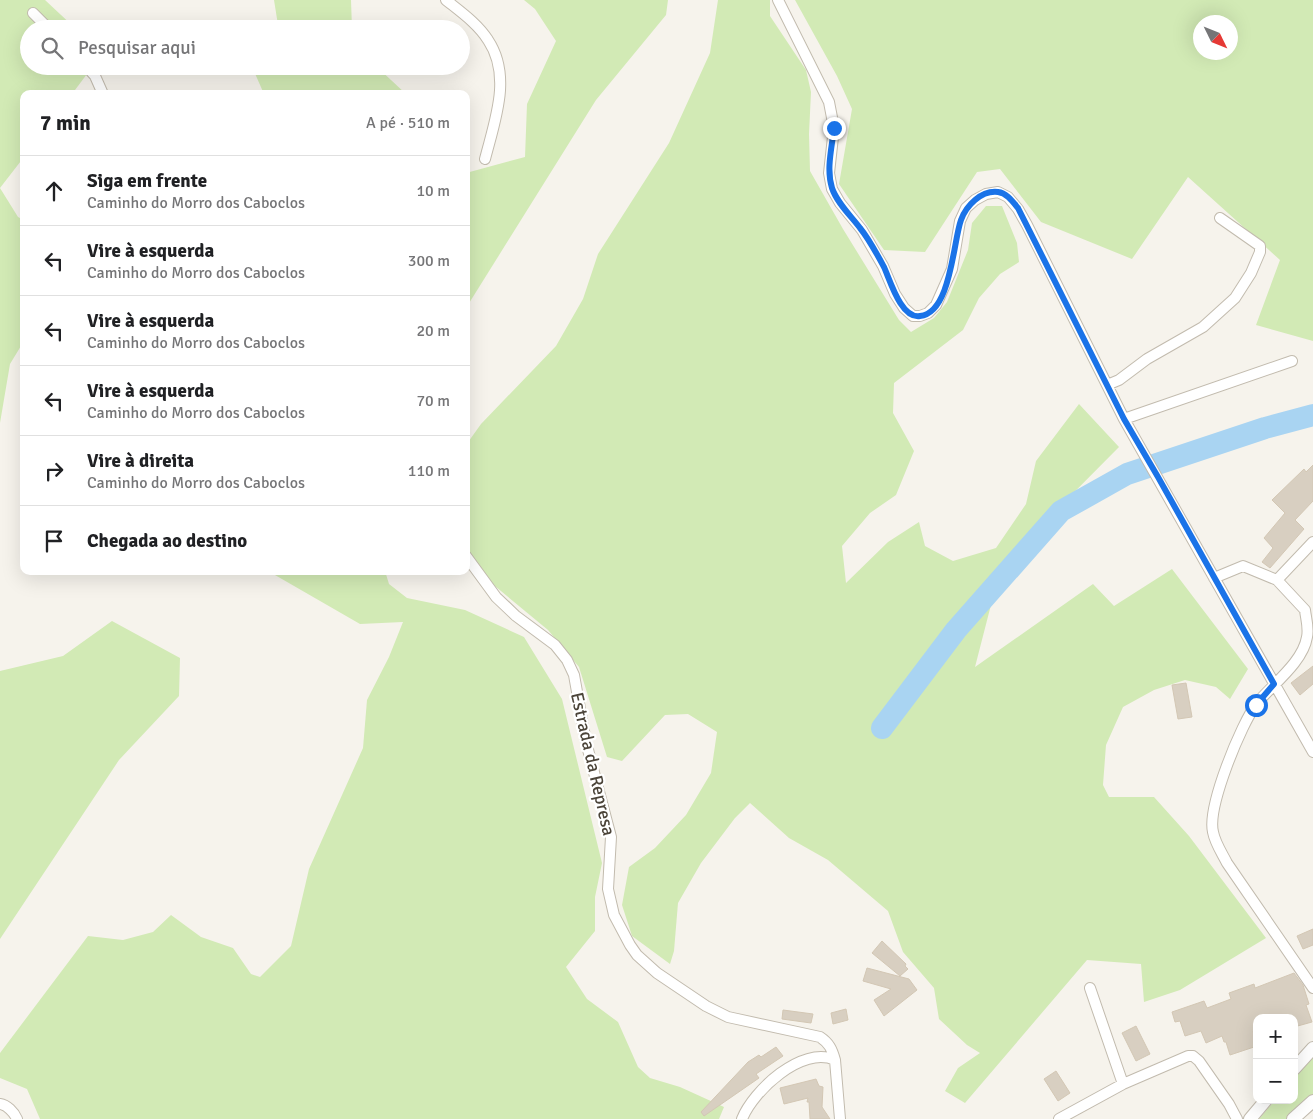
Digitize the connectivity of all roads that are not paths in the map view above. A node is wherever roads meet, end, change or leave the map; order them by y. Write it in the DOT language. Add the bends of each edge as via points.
graph roads {
  1 [pos="446,0"];
  2 [pos="778,0"];
  3 [pos="33,13"];
  4 [pos="40,20"];
  5 [pos="470,20"];
  6 [pos="470,20"];
  7 [pos="94,75"];
  8 [pos="101,90"];
  9 [pos="485,159"];
  10 [pos="1220,218"];
  11 [pos="1292,361"];
  12 [pos="1107,385"];
  13 [pos="1126,423"];
  14 [pos="1313,542"];
  15 [pos="470,561"];
  16 [pos="1214,578"];
  17 [pos="1277,580"];
  18 [pos="1274,684"];
  19 [pos="1313,752"];
  20 [pos="1090,988"];
  21 [pos="1313,988"];
  22 [pos="1313,1048"];
  23 [pos="835,1060"];
  24 [pos="1298,1065"];
  25 [pos="1123,1084"];
  26 [pos="1313,1101"];
  27 [pos="0,1104"];
  28 [pos="1263,1104"];
  29 [pos="17,1119"];
  30 [pos="742,1119"];
  31 [pos="840,1119"];
  32 [pos="1059,1119"];
  33 [pos="1237,1119"];
  34 [pos="1250,1119"];
  35 [pos="1294,1119"];
  1 -- 6 [label="street"];
  2 -- 12 [label="street" via="829,102 834,128 829,173 832,189 862,230 904,308 913,316 920,316 936,305 952,269 960,221 966,208 986,194 998,192 1018,208"];
  3 -- 4 [label="street"];
  5 -- 9 [label="street" via="489,40 500,72 501,96"];
  7 -- 8 [label="street"];
  10 -- 12 [label="street" via="1260,246 1254,266 1235,298 1203,327"];
  11 -- 13 [label="street"];
  12 -- 13 [label="street"];
  13 -- 16 [label="street"];
  14 -- 17 [label="street"];
  15 -- 23 [label="street, Estrada da Represa" via="496,597 555,645 574,676 586,742 611,837 608,888 614,915 637,955 657,973 728,1017 820,1037 831,1048"];
  16 -- 17 [label="street" via="1243,566"];
  16 -- 18 [label="street"];
  17 -- 18 [label="street" via="1306,610 1308,633 1291,668"];
  18 -- 19 [label="street"];
  18 -- 21 [label="street" via="1256,705 1240,734 1226,767 1212,830 1227,863"];
  20 -- 25 [label="street"];
  22 -- 24 [label="street"];
  23 -- 30 [label="street" via="811,1058 788,1068 761,1090"];
  23 -- 31 [label="street"];
  25 -- 32 [label="street"];
  25 -- 33 [label="street" via="1193,1056"];
  26 -- 35 [label="street"];
  27 -- 29 [label="street" via="4,1104"];
  28 -- 34 [label="street"];
}
